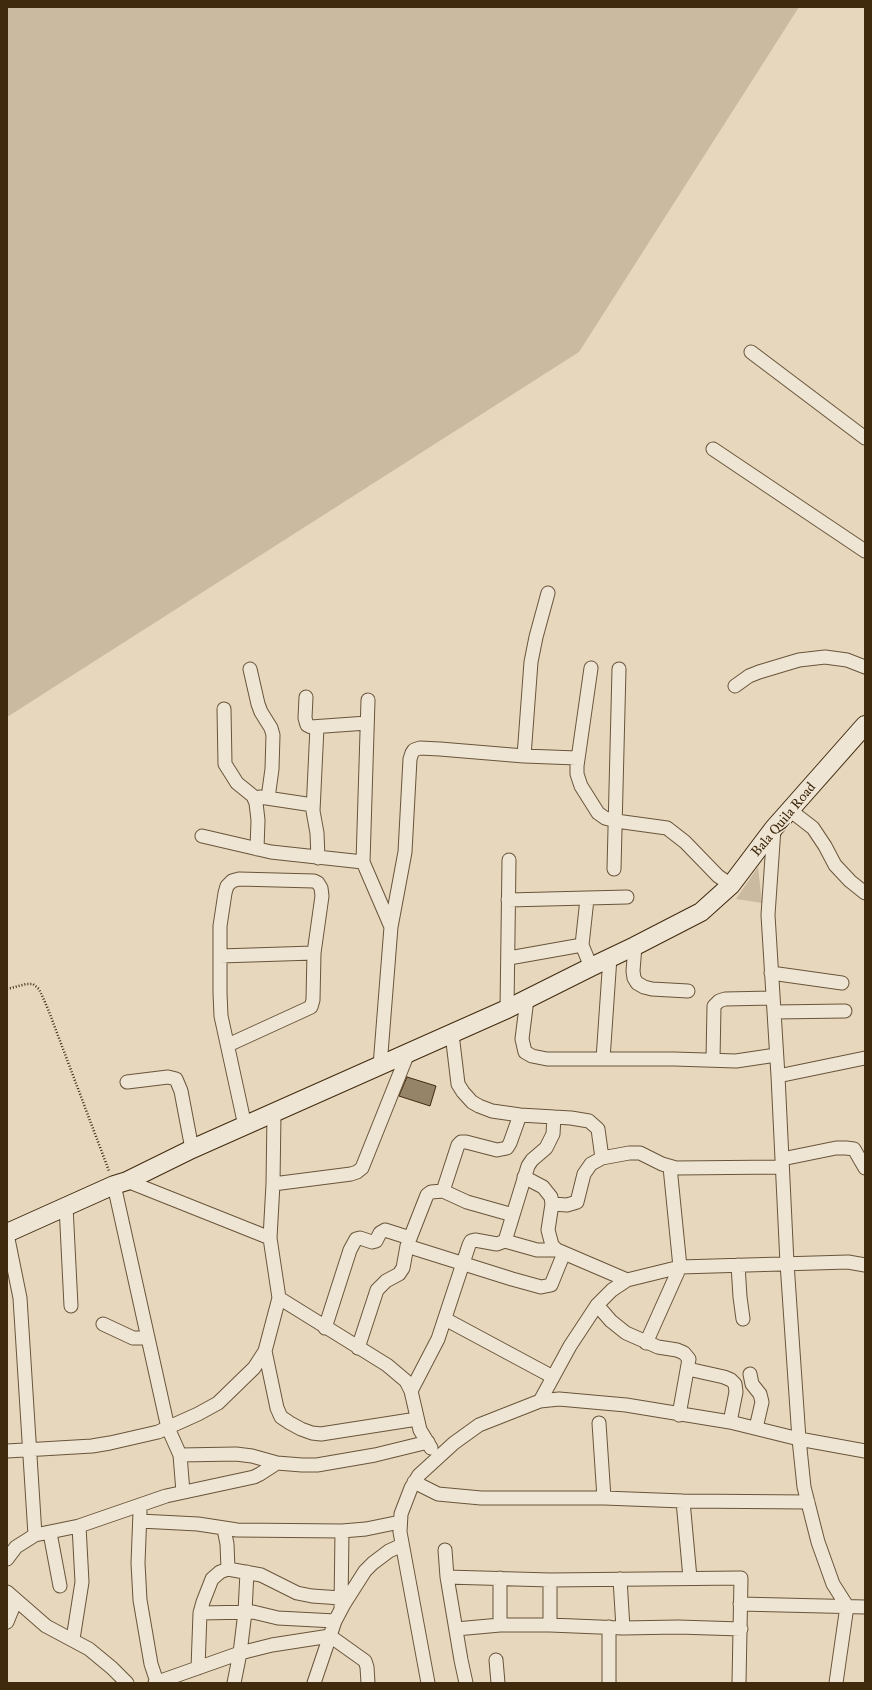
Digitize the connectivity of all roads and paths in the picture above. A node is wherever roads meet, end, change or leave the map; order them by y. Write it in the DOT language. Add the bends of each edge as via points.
graph roads {
  1 [pos="751,352"];
  2 [pos="865,438"];
  3 [pos="713,449"];
  4 [pos="865,551"];
  5 [pos="548,592"];
  6 [pos="865,667"];
  7 [pos="591,668"];
  8 [pos="619,669"];
  9 [pos="250,670"];
  10 [pos="735,686"];
  11 [pos="306,697"];
  12 [pos="368,700"];
  13 [pos="224,708"];
  14 [pos="367,723"];
  15 [pos="865,725"];
  16 [pos="317,727"];
  17 [pos="524,756"];
  18 [pos="577,758"];
  19 [pos="253,796"];
  20 [pos="268,798"];
  21 [pos="313,805"];
  22 [pos="791,811"];
  23 [pos="616,821"];
  24 [pos="774,828"];
  25 [pos="202,836"];
  26 [pos="257,849"];
  27 [pos="318,858"];
  28 [pos="509,860"];
  29 [pos="363,862"];
  30 [pos="614,869"];
  31 [pos="731,885"];
  32 [pos="865,893"];
  33 [pos="627,897"];
  34 [pos="587,899"];
  35 [pos="508,900"];
  36 [pos="391,927"];
  37 [pos="582,945"];
  38 [pos="635,946"];
  39 [pos="314,953"];
  40 [pos="220,956"];
  41 [pos="610,957"];
  42 [pos="509,958"];
  43 [pos="591,967"];
  44 [pos="771,973"];
  45 [pos="842,983"];
  46 [pos="7,989"];
  47 [pos="688,991"];
  48 [pos="772,998"];
  49 [pos="528,999"];
  50 [pos="507,1009"];
  51 [pos="845,1011"];
  52 [pos="774,1012"];
  53 [pos="452,1034"];
  54 [pos="228,1045"];
  55 [pos="408,1053"];
  56 [pos="776,1055"];
  57 [pos="865,1058"];
  58 [pos="603,1059"];
  59 [pos="713,1060"];
  60 [pos="380,1066"];
  61 [pos="778,1076"];
  62 [pos="127,1082"];
  63 [pos="274,1113"];
  64 [pos="520,1115"];
  65 [pos="554,1117"];
  66 [pos="245,1126"];
  67 [pos="192,1149"];
  68 [pos="602,1158"];
  69 [pos="782,1163"];
  70 [pos="670,1167"];
  71 [pos="865,1168"];
  72 [pos="524,1177"];
  73 [pos="121,1183"];
  74 [pos="273,1184"];
  75 [pos="443,1191"];
  76 [pos="552,1204"];
  77 [pos="66,1206"];
  78 [pos="513,1215"];
  79 [pos="7,1233"];
  80 [pos="270,1238"];
  81 [pos="505,1241"];
  82 [pos="408,1242"];
  83 [pos="560,1252"];
  84 [pos="787,1262"];
  85 [pos="464,1263"];
  86 [pos="738,1265"];
  87 [pos="865,1265"];
  88 [pos="680,1267"];
  89 [pos="627,1280"];
  90 [pos="279,1298"];
  91 [pos="597,1305"];
  92 [pos="72,1306"];
  93 [pos="445,1319"];
  94 [pos="744,1319"];
  95 [pos="103,1324"];
  96 [pos="325,1328"];
  97 [pos="147,1338"];
  98 [pos="646,1343"];
  99 [pos="358,1348"];
  100 [pos="265,1351"];
  101 [pos="688,1369"];
  102 [pos="750,1374"];
  103 [pos="553,1377"];
  104 [pos="411,1391"];
  105 [pos="540,1401"];
  106 [pos="679,1415"];
  107 [pos="417,1419"];
  108 [pos="730,1422"];
  109 [pos="599,1423"];
  110 [pos="168,1428"];
  111 [pos="756,1428"];
  112 [pos="799,1439"];
  113 [pos="428,1442"];
  114 [pos="29,1450"];
  115 [pos="7,1451"];
  116 [pos="865,1451"];
  117 [pos="180,1455"];
  118 [pos="436,1458"];
  119 [pos="277,1462"];
  120 [pos="414,1482"];
  121 [pos="183,1492"];
  122 [pos="604,1498"];
  123 [pos="683,1501"];
  124 [pos="808,1502"];
  125 [pos="140,1506"];
  126 [pos="140,1521"];
  127 [pos="400,1522"];
  128 [pos="79,1526"];
  129 [pos="224,1528"];
  130 [pos="342,1531"];
  131 [pos="50,1533"];
  132 [pos="35,1535"];
  133 [pos="402,1545"];
  134 [pos="445,1550"];
  135 [pos="7,1559"];
  136 [pos="228,1569"];
  137 [pos="246,1572"];
  138 [pos="447,1577"];
  139 [pos="500,1578"];
  140 [pos="690,1578"];
  141 [pos="620,1579"];
  142 [pos="550,1580"];
  143 [pos="60,1586"];
  144 [pos="12,1596"];
  145 [pos="341,1604"];
  146 [pos="740,1604"];
  147 [pos="847,1606"];
  148 [pos="865,1607"];
  149 [pos="245,1612"];
  150 [pos="200,1613"];
  151 [pos="335,1621"];
  152 [pos="7,1622"];
  153 [pos="500,1625"];
  154 [pos="550,1625"];
  155 [pos="609,1627"];
  156 [pos="623,1628"];
  157 [pos="456,1629"];
  158 [pos="741,1629"];
  159 [pos="330,1636"];
  160 [pos="74,1639"];
  161 [pos="240,1653"];
  162 [pos="496,1660"];
  163 [pos="198,1668"];
  164 [pos="127,1683"];
  165 [pos="156,1683"];
  166 [pos="234,1683"];
  167 [pos="314,1683"];
  168 [pos="368,1683"];
  169 [pos="428,1683"];
  170 [pos="466,1683"];
  171 [pos="498,1683"];
  172 [pos="609,1683"];
  173 [pos="739,1683"];
  174 [pos="836,1683"];
  1 -- 2 [label="street"];
  3 -- 4 [label="street"];
  5 -- 17 [label="street" via="531,662"];
  6 -- 10 [label="street" via="837,658 799,660 749,676"];
  7 -- 18 [label="street"];
  8 -- 23 [label="street"];
  9 -- 20 [label="street" via="258,704 272,735 272,769"];
  11 -- 16 [label="street" via="307,725"];
  12 -- 14 [label="street"];
  13 -- 19 [label="street" via="225,764 237,783"];
  14 -- 16 [label="street"];
  14 -- 29 [label="street"];
  15 -- 22 [label="street, Bala Quila Road"];
  16 -- 21 [label="street"];
  17 -- 18 [label="street"];
  17 -- 36 [label="street" via="440,749 414,750 410,759 405,852"];
  18 -- 23 [label="street" via="577,774 581,786 598,813"];
  19 -- 20 [label="street"];
  19 -- 26 [label="street" via="257,810"];
  20 -- 21 [label="street"];
  21 -- 27 [label="street"];
  22 -- 24 [label="street, Bala Quila Road"];
  22 -- 32 [label="street" via="813,828 835,865"];
  23 -- 30 [label="street"];
  23 -- 31 [label="street" via="667,828"];
  24 -- 31 [label="street, Bala Quila Road"];
  24 -- 44 [label="street" via="768,915"];
  25 -- 26 [label="street"];
  26 -- 27 [label="street"];
  27 -- 29 [label="street"];
  28 -- 35 [label="street"];
  29 -- 36 [label="street"];
  31 -- 38 [label="street, Bala Quila Road" via="701,912"];
  33 -- 34 [label="street"];
  34 -- 35 [label="street"];
  34 -- 37 [label="street"];
  35 -- 42 [label="street"];
  36 -- 60 [label="street"];
  37 -- 42 [label="street"];
  37 -- 43 [label="street"];
  38 -- 41 [label="street, Bala Quila Road"];
  38 -- 47 [label="street" via="633,971 637,983 652,989"];
  39 -- 40 [label="street"];
  39 -- 40 [label="street" via="322,896 318,883 308,880 249,879 232,881 227,886 220,926"];
  39 -- 54 [label="street" via="311,1007"];
  40 -- 54 [label="street" via="221,1016"];
  41 -- 43 [label="street, Bala Quila Road"];
  41 -- 58 [label="street"];
  42 -- 50 [label="street"];
  43 -- 49 [label="street, Bala Quila Road"];
  44 -- 45 [label="street"];
  44 -- 48 [label="street"];
  46 -- 73 [label="path" via="26,984 33,984 39,989"];
  48 -- 52 [label="street"];
  48 -- 59 [label="street" via="725,999 714,1006"];
  49 -- 50 [label="street, Bala Quila Road"];
  49 -- 58 [label="street" via="522,1039 526,1052 547,1059"];
  50 -- 53 [label="street, Bala Quila Road"];
  51 -- 52 [label="street"];
  52 -- 56 [label="street"];
  53 -- 55 [label="street, Bala Quila Road"];
  53 -- 64 [label="street" via="458,1084 463,1092 472,1102 485,1109"];
  54 -- 66 [label="street"];
  55 -- 60 [label="street, Bala Quila Road"];
  55 -- 74 [label="street" via="362,1168 351,1174"];
  56 -- 59 [label="street" via="736,1061"];
  56 -- 61 [label="street"];
  57 -- 61 [label="street"];
  58 -- 59 [label="street"];
  60 -- 63 [label="street, Bala Quila Road"];
  61 -- 69 [label="street"];
  62 -- 67 [label="street" via="176,1079 181,1091"];
  63 -- 66 [label="street, Bala Quila Road"];
  63 -- 74 [label="street"];
  64 -- 65 [label="street"];
  64 -- 75 [label="street" via="507,1148 497,1150 466,1142 458,1145"];
  65 -- 68 [label="street" via="581,1120 594,1125 600,1134"];
  65 -- 72 [label="street" via="553,1134 546,1148 532,1160"];
  66 -- 67 [label="street, Bala Quila Road"];
  67 -- 73 [label="street, Bala Quila Road"];
  68 -- 70 [label="street" via="640,1153"];
  68 -- 76 [label="street" via="586,1168 577,1202 567,1205"];
  69 -- 70 [label="street" via="685,1169"];
  69 -- 71 [label="street" via="836,1148 846,1148 854,1149"];
  69 -- 84 [label="street"];
  70 -- 88 [label="street"];
  72 -- 76 [label="street" via="543,1187 551,1197"];
  72 -- 78 [label="street"];
  73 -- 77 [label="street, Bala Quila Road"];
  73 -- 80 [label="street"];
  73 -- 97 [label="street"];
  74 -- 80 [label="street"];
  75 -- 78 [label="street" via="467,1202"];
  75 -- 82 [label="street" via="427,1195"];
  76 -- 83 [label="street" via="548,1230 552,1245"];
  77 -- 79 [label="street, Bala Quila Road"];
  77 -- 92 [label="street"];
  78 -- 81 [label="street"];
  79 -- 114 [label="street" via="20,1298"];
  80 -- 90 [label="street"];
  81 -- 83 [label="street" via="537,1250"];
  81 -- 85 [label="street" via="497,1244 471,1241 466,1250"];
  82 -- 85 [label="street"];
  82 -- 96 [label="street" via="385,1230 376,1241 356,1239 350,1250"];
  82 -- 99 [label="street" via="400,1274 386,1281 377,1290"];
  83 -- 85 [label="street" via="554,1280 552,1285 546,1287 517,1281"];
  83 -- 89 [label="street"];
  84 -- 86 [label="street"];
  84 -- 87 [label="street" via="848,1262"];
  84 -- 112 [label="street"];
  85 -- 93 [label="street"];
  86 -- 88 [label="street"];
  86 -- 94 [label="street"];
  88 -- 89 [label="street"];
  88 -- 98 [label="street"];
  89 -- 91 [label="street"];
  90 -- 96 [label="street"];
  90 -- 100 [label="street"];
  91 -- 98 [label="street" via="622,1330"];
  91 -- 103 [label="street"];
  93 -- 103 [label="street"];
  93 -- 104 [label="street" via="436,1343"];
  95 -- 97 [label="street" via="133,1338"];
  96 -- 99 [label="street"];
  97 -- 110 [label="street"];
  98 -- 101 [label="street" via="684,1353 689,1359"];
  99 -- 104 [label="street" via="397,1372"];
  100 -- 107 [label="street" via="281,1416 312,1433 321,1434"];
  100 -- 110 [label="street" via="247,1377 218,1403"];
  101 -- 106 [label="street"];
  101 -- 108 [label="street" via="732,1380 736,1392"];
  102 -- 111 [label="street" via="752,1384 760,1394 762,1402"];
  103 -- 105 [label="street"];
  104 -- 107 [label="street"];
  105 -- 106 [label="street" via="559,1399 610,1404"];
  105 -- 118 [label="street" via="479,1425"];
  106 -- 108 [label="street"];
  107 -- 113 [label="street" via="420,1430"];
  108 -- 111 [label="street"];
  109 -- 122 [label="street"];
  110 -- 114 [label="street" via="110,1443"];
  110 -- 117 [label="street"];
  111 -- 112 [label="street"];
  112 -- 116 [label="street"];
  112 -- 124 [label="street" via="801,1469"];
  113 -- 118 [label="street"];
  113 -- 119 [label="street" via="317,1465"];
  114 -- 115 [label="street"];
  114 -- 132 [label="street"];
  117 -- 119 [label="street" via="236,1454"];
  117 -- 121 [label="street"];
  118 -- 120 [label="street"];
  119 -- 121 [label="street" via="254,1477"];
  120 -- 122 [label="street" via="438,1494 465,1498"];
  120 -- 127 [label="street"];
  121 -- 125 [label="street"];
  122 -- 123 [label="street"];
  123 -- 124 [label="street"];
  123 -- 140 [label="street"];
  124 -- 147 [label="street" via="828,1570"];
  125 -- 126 [label="street"];
  125 -- 128 [label="street"];
  126 -- 129 [label="street"];
  126 -- 165 [label="street" via="140,1600"];
  127 -- 130 [label="street"];
  127 -- 133 [label="street"];
  128 -- 131 [label="street"];
  128 -- 160 [label="street" via="82,1582"];
  129 -- 130 [label="street"];
  129 -- 136 [label="street"];
  130 -- 145 [label="street"];
  131 -- 132 [label="street"];
  131 -- 143 [label="street"];
  132 -- 135 [label="street" via="16,1548"];
  133 -- 145 [label="street" via="383,1555 369,1567"];
  133 -- 169 [label="street"];
  134 -- 138 [label="street"];
  136 -- 137 [label="street"];
  136 -- 150 [label="street" via="212,1579"];
  137 -- 145 [label="street" via="269,1578 296,1593"];
  137 -- 149 [label="street"];
  138 -- 139 [label="street"];
  138 -- 157 [label="street"];
  139 -- 142 [label="street"];
  139 -- 153 [label="street"];
  140 -- 141 [label="street"];
  140 -- 146 [label="street" via="741,1578"];
  141 -- 142 [label="street"];
  141 -- 156 [label="street"];
  142 -- 154 [label="street"];
  144 -- 152 [label="street"];
  144 -- 160 [label="street" via="46,1626"];
  145 -- 151 [label="street"];
  146 -- 147 [label="street"];
  146 -- 158 [label="street"];
  147 -- 148 [label="street"];
  147 -- 174 [label="street"];
  149 -- 150 [label="street"];
  149 -- 151 [label="street" via="278,1618"];
  149 -- 161 [label="street"];
  150 -- 163 [label="street"];
  151 -- 159 [label="street"];
  153 -- 154 [label="street"];
  153 -- 157 [label="street"];
  154 -- 155 [label="street"];
  155 -- 156 [label="street"];
  155 -- 172 [label="street"];
  156 -- 158 [label="street"];
  157 -- 170 [label="street"];
  158 -- 173 [label="street"];
  159 -- 161 [label="street"];
  159 -- 167 [label="street"];
  159 -- 168 [label="street" via="365,1661"];
  160 -- 164 [label="street"];
  161 -- 163 [label="street"];
  161 -- 166 [label="street"];
  162 -- 171 [label="street"];
  163 -- 165 [label="street"];
}
